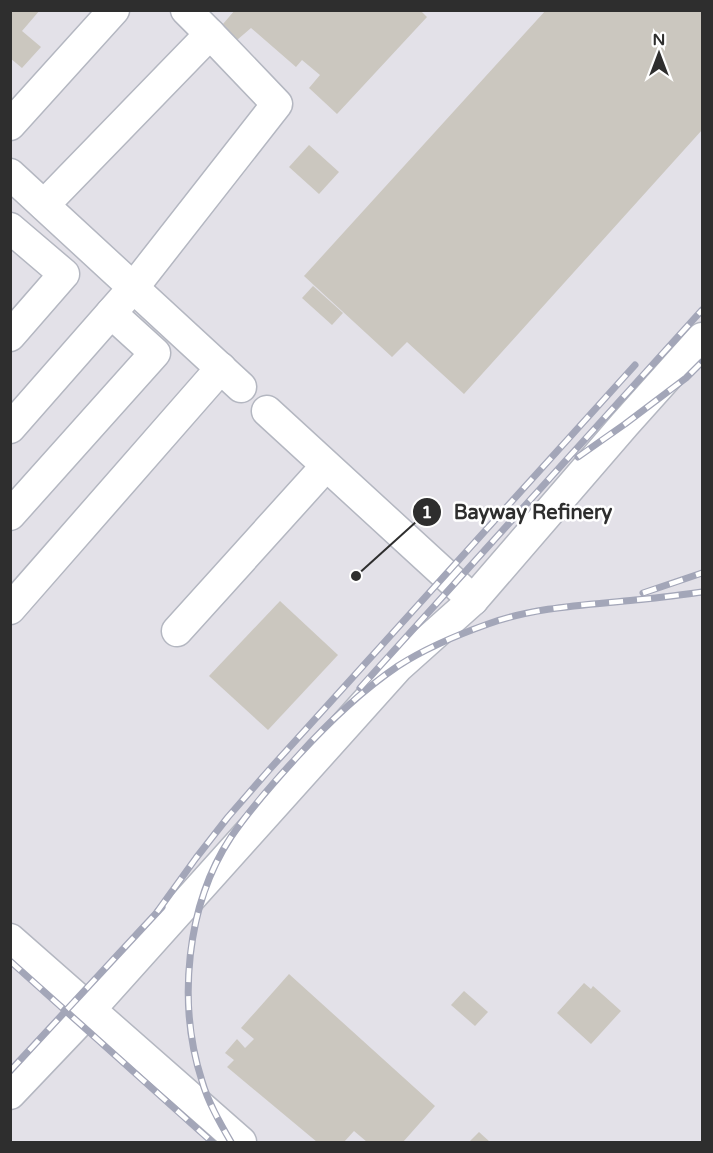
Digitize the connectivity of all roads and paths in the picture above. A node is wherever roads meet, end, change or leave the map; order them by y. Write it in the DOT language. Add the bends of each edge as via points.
graph roads {
  1 [pos="114,10"];
  2 [pos="186,10"];
  3 [pos="210,34"];
  4 [pos="10,125"];
  5 [pos="10,174"];
  6 [pos="44,205"];
  7 [pos="10,228"];
  8 [pos="133,288"];
  9 [pos="111,313"];
  10 [pos="10,336"];
  11 [pos="702,338"];
  12 [pos="267,411"];
  13 [pos="10,428"];
  14 [pos="326,466"];
  15 [pos="10,515"];
  16 [pos="473,600"];
  17 [pos="10,609"];
  18 [pos="177,631"];
  19 [pos="10,939"];
  20 [pos="90,1010"];
  21 [pos="10,1094"];
  22 [pos="241,1143"];
  1 -- 4 [label="lane"];
  2 -- 3 [label="lane"];
  3 -- 6 [label="lane"];
  3 -- 8 [label="lane" via="277,104"];
  5 -- 6 [label="lane"];
  6 -- 8 [label="lane"];
  7 -- 10 [label="lane" via="64,274"];
  8 -- 9 [label="lane"];
  8 -- 17 [label="lane" via="231,378"];
  9 -- 13 [label="lane"];
  9 -- 15 [label="lane" via="155,353"];
  11 -- 16 [label="lane"];
  12 -- 14 [label="lane"];
  14 -- 16 [label="lane"];
  14 -- 18 [label="lane"];
  16 -- 20 [label="lane" via="398,667"];
  19 -- 20 [label="lane"];
  20 -- 21 [label="lane"];
  20 -- 22 [label="lane"];
}
